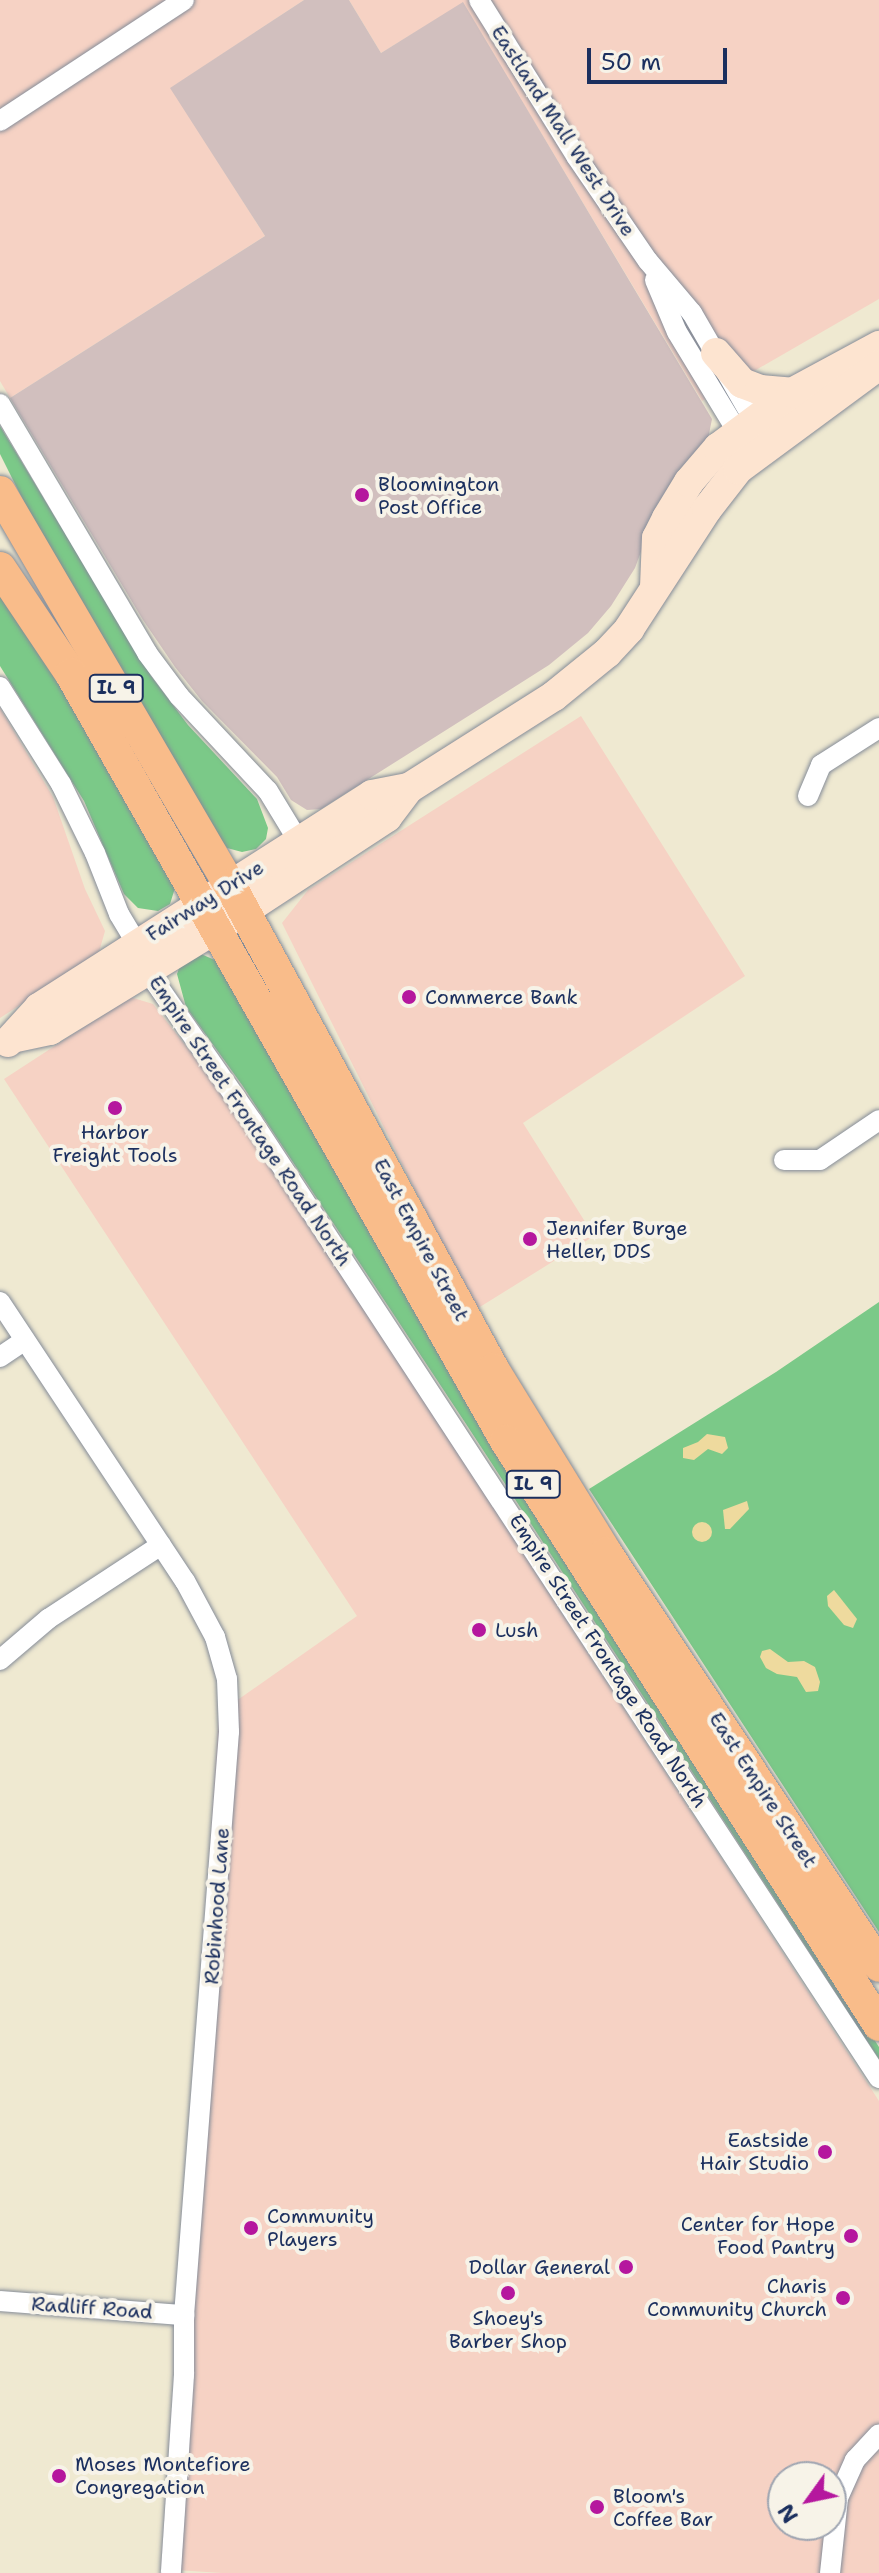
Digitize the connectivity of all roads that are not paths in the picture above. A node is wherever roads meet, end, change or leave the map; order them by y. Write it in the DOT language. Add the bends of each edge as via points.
graph roads {
  1 [pos="184,0"];
  2 [pos="479,0"];
  3 [pos="0,121"];
  4 [pos="648,261"];
  5 [pos="879,346"];
  6 [pos="716,353"];
  7 [pos="879,365"];
  8 [pos="792,393"];
  9 [pos="0,404"];
  10 [pos="753,438"];
  11 [pos="0,492"];
  12 [pos="0,568"];
  13 [pos="0,687"];
  14 [pos="879,728"];
  15 [pos="409,788"];
  16 [pos="808,796"];
  17 [pos="299,842"];
  18 [pos="237,898"];
  19 [pos="209,914"];
  20 [pos="142,956"];
  21 [pos="8,1042"];
  22 [pos="879,1120"];
  23 [pos="784,1160"];
  24 [pos="0,1302"];
  25 [pos="25,1340"];
  26 [pos="0,1357"];
  27 [pos="161,1545"];
  28 [pos="0,1660"];
  29 [pos="879,1966"];
  30 [pos="879,2025"];
  31 [pos="879,2078"];
  32 [pos="0,2301"];
  33 [pos="184,2315"];
  34 [pos="879,2434"];
  35 [pos="171,2573"];
  36 [pos="830,2573"];
  1 -- 3 [label="street"];
  2 -- 4 [label="street, Eastland Mall West Drive" via="542,105"];
  4 -- 6 [label="street, Eastland Mall West Drive" via="692,313"];
  4 -- 10 [label="street, Eastland Mall West Drive" via="677,332"];
  5 -- 8 [label="main road, Fairway Drive"];
  6 -- 8 [label="main road" via="742,383"];
  6 -- 10 [label="street, Eastland Mall West Drive"];
  7 -- 10 [label="main road, Fairway Drive"];
  8 -- 10 [label="main road, Fairway Drive"];
  9 -- 17 [label="street" via="147,653 179,696 268,791"];
  10 -- 15 [label="main road, Fairway Drive" via="703,465 667,518 657,538 655,588 629,629 554,696"];
  11 -- 18 [label="main road, East Empire Street / IL 9"];
  12 -- 19 [label="main road, East Empire Street / IL 9" via="71,674"];
  13 -- 20 [label="street, Empire Street Frontage Road North" via="61,784"];
  14 -- 16 [label="street" via="821,765"];
  15 -- 17 [label="main road, Fairway Drive" via="372,795"];
  15 -- 18 [label="main road, Fairway Drive" via="387,817"];
  17 -- 18 [label="main road, Fairway Drive"];
  18 -- 19 [label="main road, Fairway Drive"];
  18 -- 29 [label="main road, East Empire Street / IL 9" via="450,1296 541,1450"];
  19 -- 20 [label="main road, Fairway Drive"];
  19 -- 30 [label="main road, East Empire Street / IL 9" via="506,1441"];
  20 -- 21 [label="main road, Fairway Drive" via="50,1030"];
  20 -- 31 [label="street, Empire Street Frontage Road North"];
  22 -- 23 [label="street" via="820,1160"];
  24 -- 25 [label="street, Robinhood Lane"];
  25 -- 26 [label="street"];
  25 -- 27 [label="street, Robinhood Lane"];
  27 -- 28 [label="street" via="48,1619"];
  27 -- 33 [label="street, Robinhood Lane" via="215,1637 230,1711"];
  32 -- 33 [label="street, Radliff Road"];
  33 -- 35 [label="street, Robinhood Lane"];
  34 -- 36 [label="street" via="855,2460 838,2498"];
}
